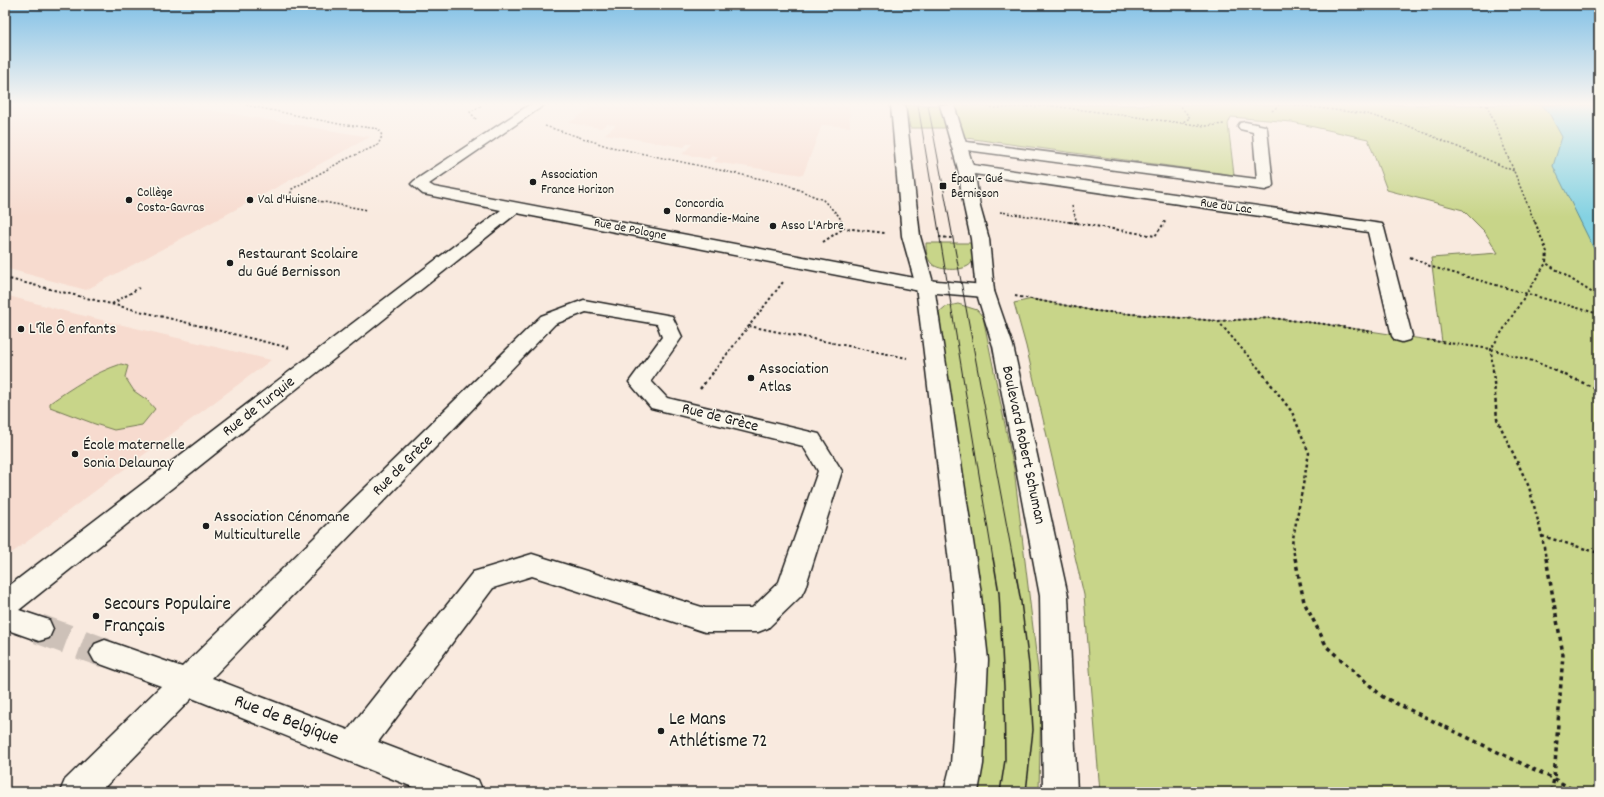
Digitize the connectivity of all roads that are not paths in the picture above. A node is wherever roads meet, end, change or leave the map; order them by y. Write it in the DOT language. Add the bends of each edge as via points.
graph roads {
  1 [pos="482,142"];
  2 [pos="902,142"];
  3 [pos="1261,142"];
  4 [pos="959,145"];
  5 [pos="966,169"];
  6 [pos="513,208"];
  7 [pos="925,286"];
  8 [pos="985,291"];
  9 [pos="1402,336"];
  10 [pos="5,605"];
  11 [pos="5,617"];
  12 [pos="39,630"];
  13 [pos="105,653"];
  14 [pos="187,682"];
  15 [pos="354,748"];
  16 [pos="77,792"];
  17 [pos="466,792"];
  18 [pos="961,792"];
  19 [pos="1060,792"];
  1 -- 6 [label="street, Rue de Pologne" via="419,184 429,191"];
  2 -- 7 [label="street" via="911,236"];
  3 -- 4 [label="street, Rue du Lac" via="1265,185"];
  4 -- 5 [label="street, Boulevard Robert Schuman"];
  5 -- 8 [label="street, Boulevard Robert Schuman" via="980,239"];
  5 -- 9 [label="street, Rue du Lac" via="1376,228"];
  6 -- 7 [label="street, Rue de Pologne"];
  6 -- 10 [label="street, Rue de Turquie"];
  7 -- 8 [label="street, Rue de Pologne"];
  7 -- 18 [label="street" via="966,587 973,660 967,764"];
  8 -- 19 [label="street, Boulevard Robert Schuman" via="1003,346 1054,596"];
  11 -- 12 [label="street"];
  13 -- 14 [label="street, Rue de Belgique"];
  14 -- 15 [label="street, Rue de Belgique"];
  14 -- 15 [label="street, Rue de Grèce" via="548,320 584,306 665,320 672,337 640,382 659,403 811,440 830,471 791,588 758,620 704,620 532,564 483,580"];
  14 -- 16 [label="street"];
  15 -- 17 [label="street, Rue de Belgique"];
}
